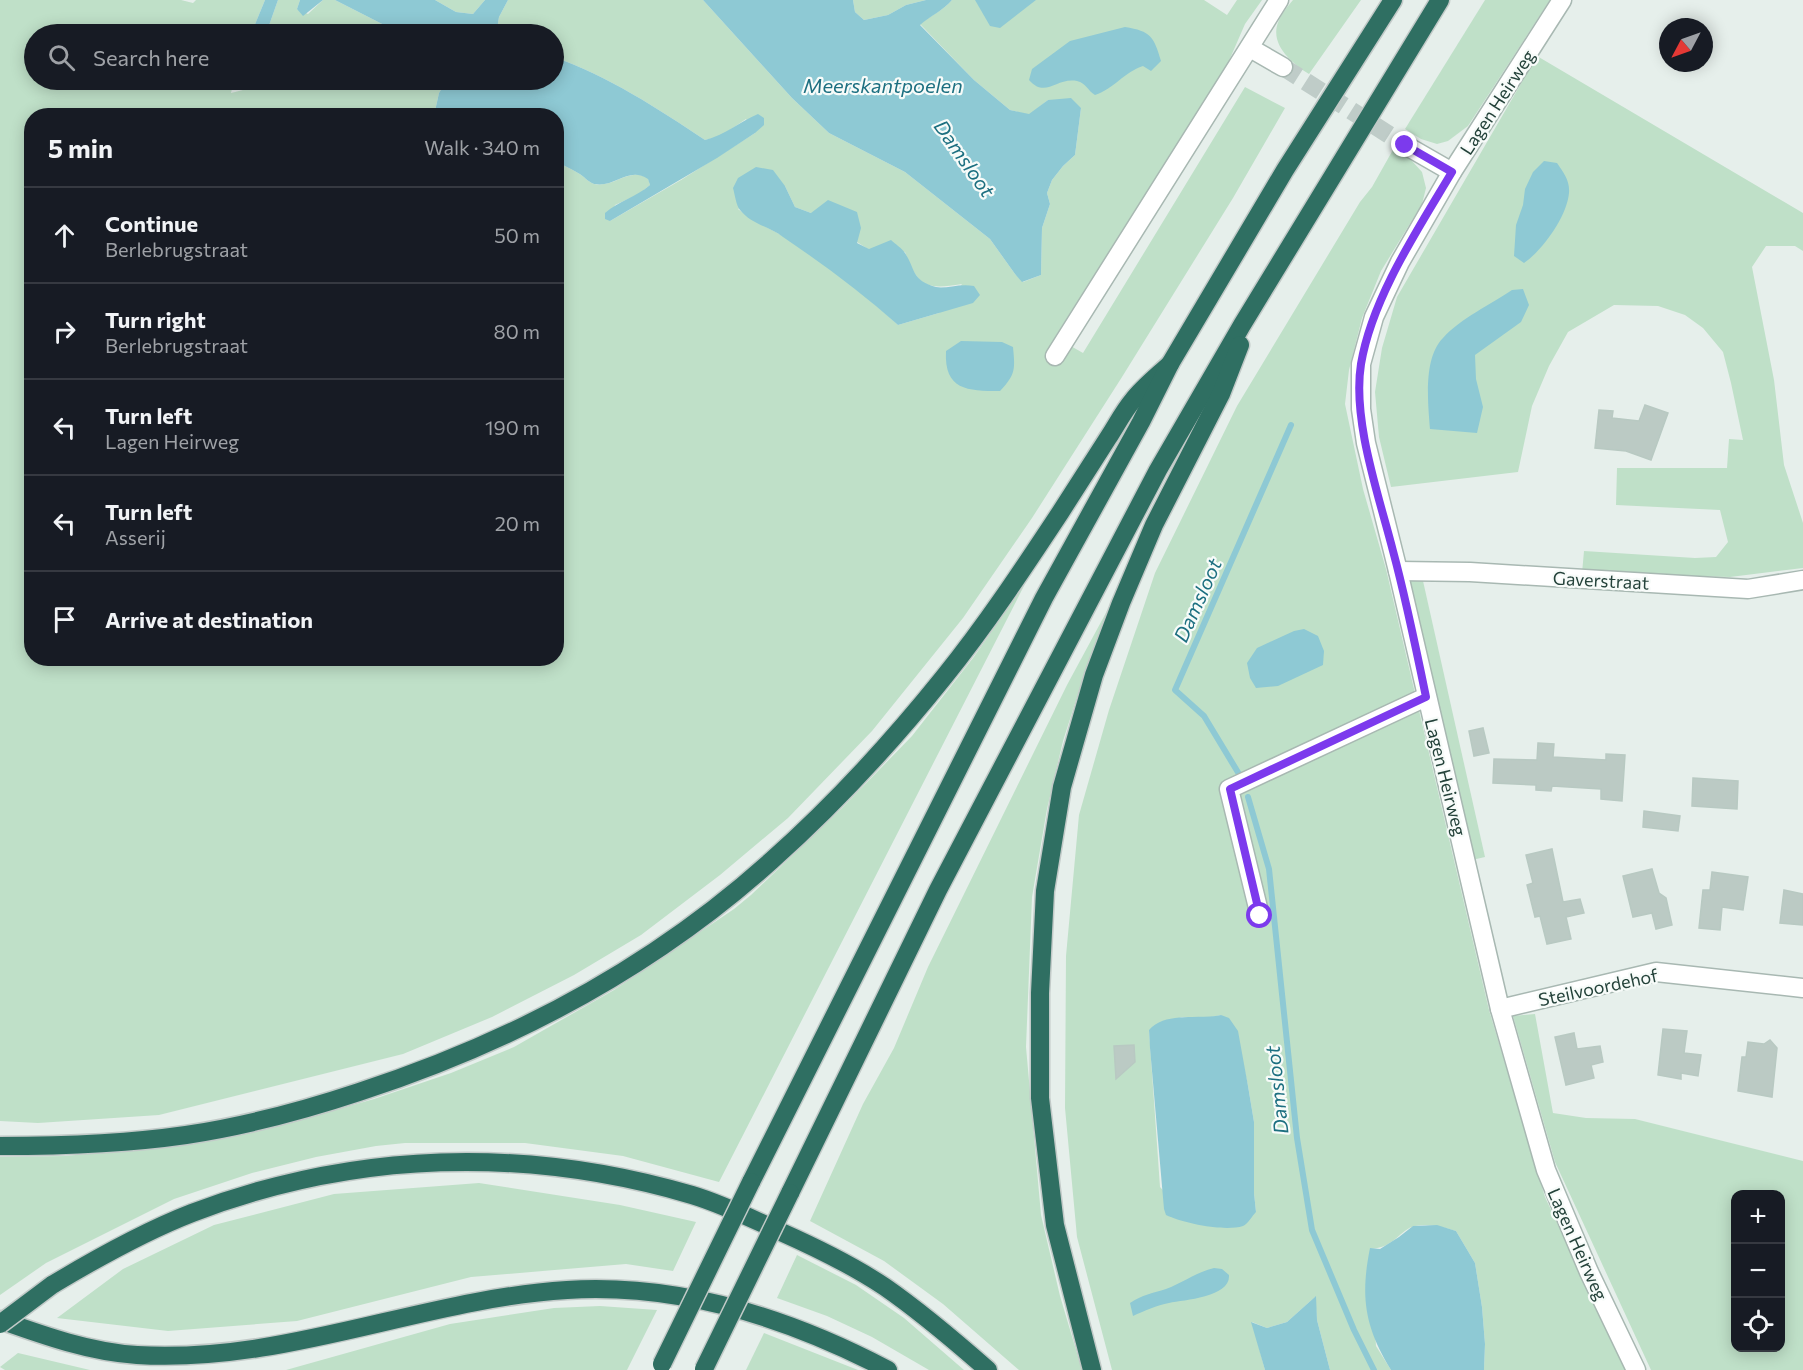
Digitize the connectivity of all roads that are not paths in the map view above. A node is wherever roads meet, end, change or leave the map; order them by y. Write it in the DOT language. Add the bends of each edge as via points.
graph roads {
  1 [pos="1279,0"];
  2 [pos="1393,0"];
  3 [pos="1440,0"];
  4 [pos="1562,0"];
  5 [pos="1251,48"];
  6 [pos="1283,67"];
  7 [pos="1405,145"];
  8 [pos="1452,172"];
  9 [pos="1260,296"];
  10 [pos="1055,356"];
  11 [pos="1170,364"];
  12 [pos="1398,571"];
  13 [pos="1803,580"];
  14 [pos="1426,697"];
  15 [pos="1260,916"];
  16 [pos="1803,988"];
  17 [pos="1500,1009"];
  18 [pos="0,1146"];
  19 [pos="0,1322"];
  20 [pos="661,1367"];
  21 [pos="704,1369"];
  22 [pos="888,1370"];
  23 [pos="988,1370"];
  24 [pos="1092,1370"];
  25 [pos="1636,1370"];
  1 -- 5 [label="street"];
  2 -- 11 [label="highway"];
  3 -- 9 [label="highway"];
  4 -- 8 [label="street, Lagen Heirweg"];
  5 -- 6 [label="street"];
  5 -- 10 [label="street"];
  7 -- 8 [label="street"];
  8 -- 12 [label="street, Lagen Heirweg" via="1400,262 1374,317 1361,364 1366,443"];
  9 -- 21 [label="highway, bridge" via="1158,470 938,890"];
  9 -- 24 [label="highway" via="1221,394 1150,535 1098,665 1062,787 1045,891 1040,1098 1055,1225"];
  11 -- 18 [label="highway" via="1132,401 986,621 894,737 769,864 648,956 601,986 475,1050 315,1107 176,1136"];
  11 -- 20 [label="highway, bridge" via="1044,598"];
  12 -- 13 [label="street, Gaverstraat" via="1748,589"];
  12 -- 14 [label="street, Lagen Heirweg"];
  14 -- 15 [label="street" via="1230,789"];
  14 -- 17 [label="street, Lagen Heirweg"];
  16 -- 17 [label="street, Steilvoordehof" via="1656,972"];
  17 -- 25 [label="street, Lagen Heirweg" via="1546,1170"];
  19 -- 22 [label="highway" via="97,1349 136,1355 224,1354 516,1296 606,1289 725,1305 788,1324"];
  19 -- 23 [label="highway, bridge" via="52,1285 142,1235 192,1213 325,1175 418,1163 485,1161 624,1177 694,1196 755,1220 825,1252 883,1287"];
}
